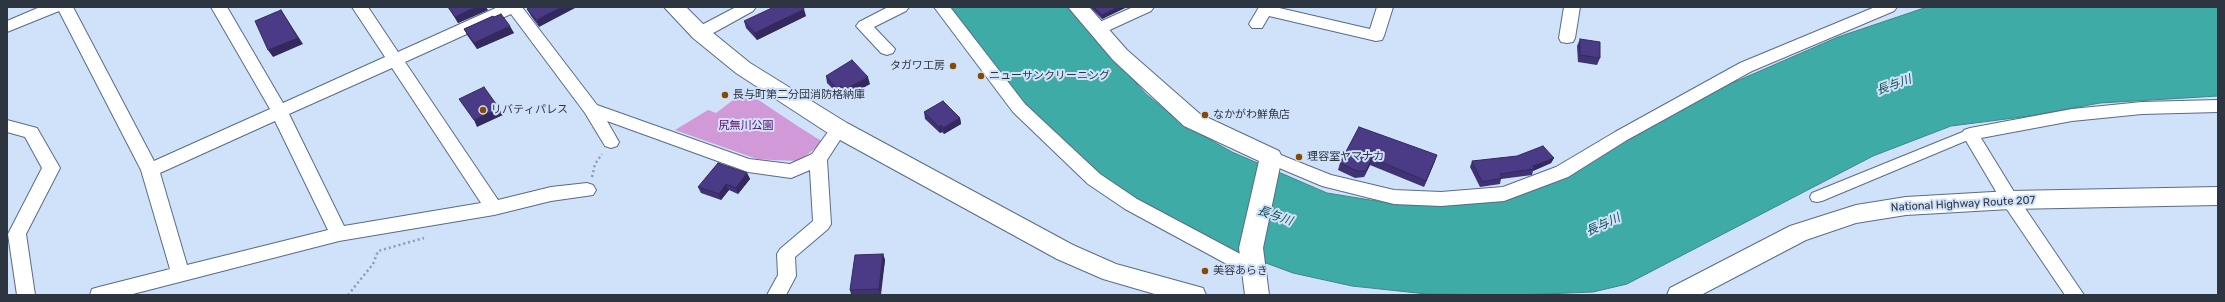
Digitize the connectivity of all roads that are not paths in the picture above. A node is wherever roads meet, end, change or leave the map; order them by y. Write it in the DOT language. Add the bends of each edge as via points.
graph roads {
  1 [pos="54,7"];
  2 [pos="65,7"];
  3 [pos="219,7"];
  4 [pos="360,7"];
  5 [pos="513,7"];
  6 [pos="674,7"];
  7 [pos="748,7"];
  8 [pos="901,7"];
  9 [pos="942,7"];
  10 [pos="1078,7"];
  11 [pos="1146,7"];
  12 [pos="1385,7"];
  13 [pos="1572,7"];
  14 [pos="1889,7"];
  15 [pos="1266,9"];
  16 [pos="1865,11"];
  17 [pos="1257,24"];
  18 [pos="7,27"];
  19 [pos="1098,29"];
  20 [pos="700,33"];
  21 [pos="1567,38"];
  22 [pos="887,49"];
  23 [pos="394,59"];
  24 [pos="2218,106"];
  25 [pos="591,109"];
  26 [pos="280,113"];
  27 [pos="7,126"];
  28 [pos="839,129"];
  29 [pos="1970,134"];
  30 [pos="611,142"];
  31 [pos="818,160"];
  32 [pos="1271,161"];
  33 [pos="150,170"];
  34 [pos="587,190"];
  35 [pos="2218,196"];
  36 [pos="1816,197"];
  37 [pos="2010,200"];
  38 [pos="494,208"];
  39 [pos="340,234"];
  40 [pos="1253,265"];
  41 [pos="181,274"];
  42 [pos="26,295"];
  43 [pos="99,295"];
  44 [pos="776,295"];
  45 [pos="1194,295"];
  46 [pos="1257,295"];
  47 [pos="1679,295"];
  48 [pos="2075,295"];
  1 -- 18 [label="street"];
  2 -- 33 [label="street"];
  3 -- 26 [label="street"];
  4 -- 23 [label="street"];
  5 -- 23 [label="street"];
  5 -- 25 [label="street"];
  6 -- 20 [label="main road"];
  7 -- 20 [label="street"];
  8 -- 22 [label="street" via="864,26"];
  9 -- 40 [label="street" via="1019,108 1094,179 1131,204"];
  10 -- 19 [label="main road"];
  11 -- 19 [label="street"];
  12 -- 15 [label="street" via="1376,36"];
  13 -- 21 [label="street"];
  14 -- 16 [label="street"];
  15 -- 17 [label="street"];
  16 -- 32 [label="street" via="1746,67 1621,136 1562,172 1504,194 1441,199 1394,197 1328,181"];
  19 -- 32 [label="main road" via="1120,55 1192,120"];
  20 -- 28 [label="main road" via="743,68"];
  23 -- 26 [label="street"];
  23 -- 38 [label="street"];
  24 -- 29 [label="street" via="2142,108 2072,115"];
  25 -- 30 [label="street"];
  25 -- 31 [label="street" via="748,165 791,171"];
  26 -- 33 [label="street"];
  26 -- 39 [label="street"];
  27 -- 42 [label="street" via="31,132 52,168 17,234"];
  28 -- 31 [label="street"];
  28 -- 45 [label="main road" via="1065,252 1111,272"];
  29 -- 36 [label="street"];
  29 -- 37 [label="street"];
  31 -- 44 [label="street" via="822,224 786,254 787,276"];
  32 -- 40 [label="main road" via="1253,232"];
  33 -- 41 [label="street"];
  34 -- 38 [label="street" via="551,194"];
  35 -- 37 [label="main road, National Highway Route 207"];
  37 -- 47 [label="main road, National Highway Route 207" via="1906,206 1856,214 1798,233"];
  37 -- 48 [label="street"];
  38 -- 39 [label="street"];
  39 -- 41 [label="street"];
  40 -- 46 [label="main road"];
  41 -- 43 [label="street"];
}
